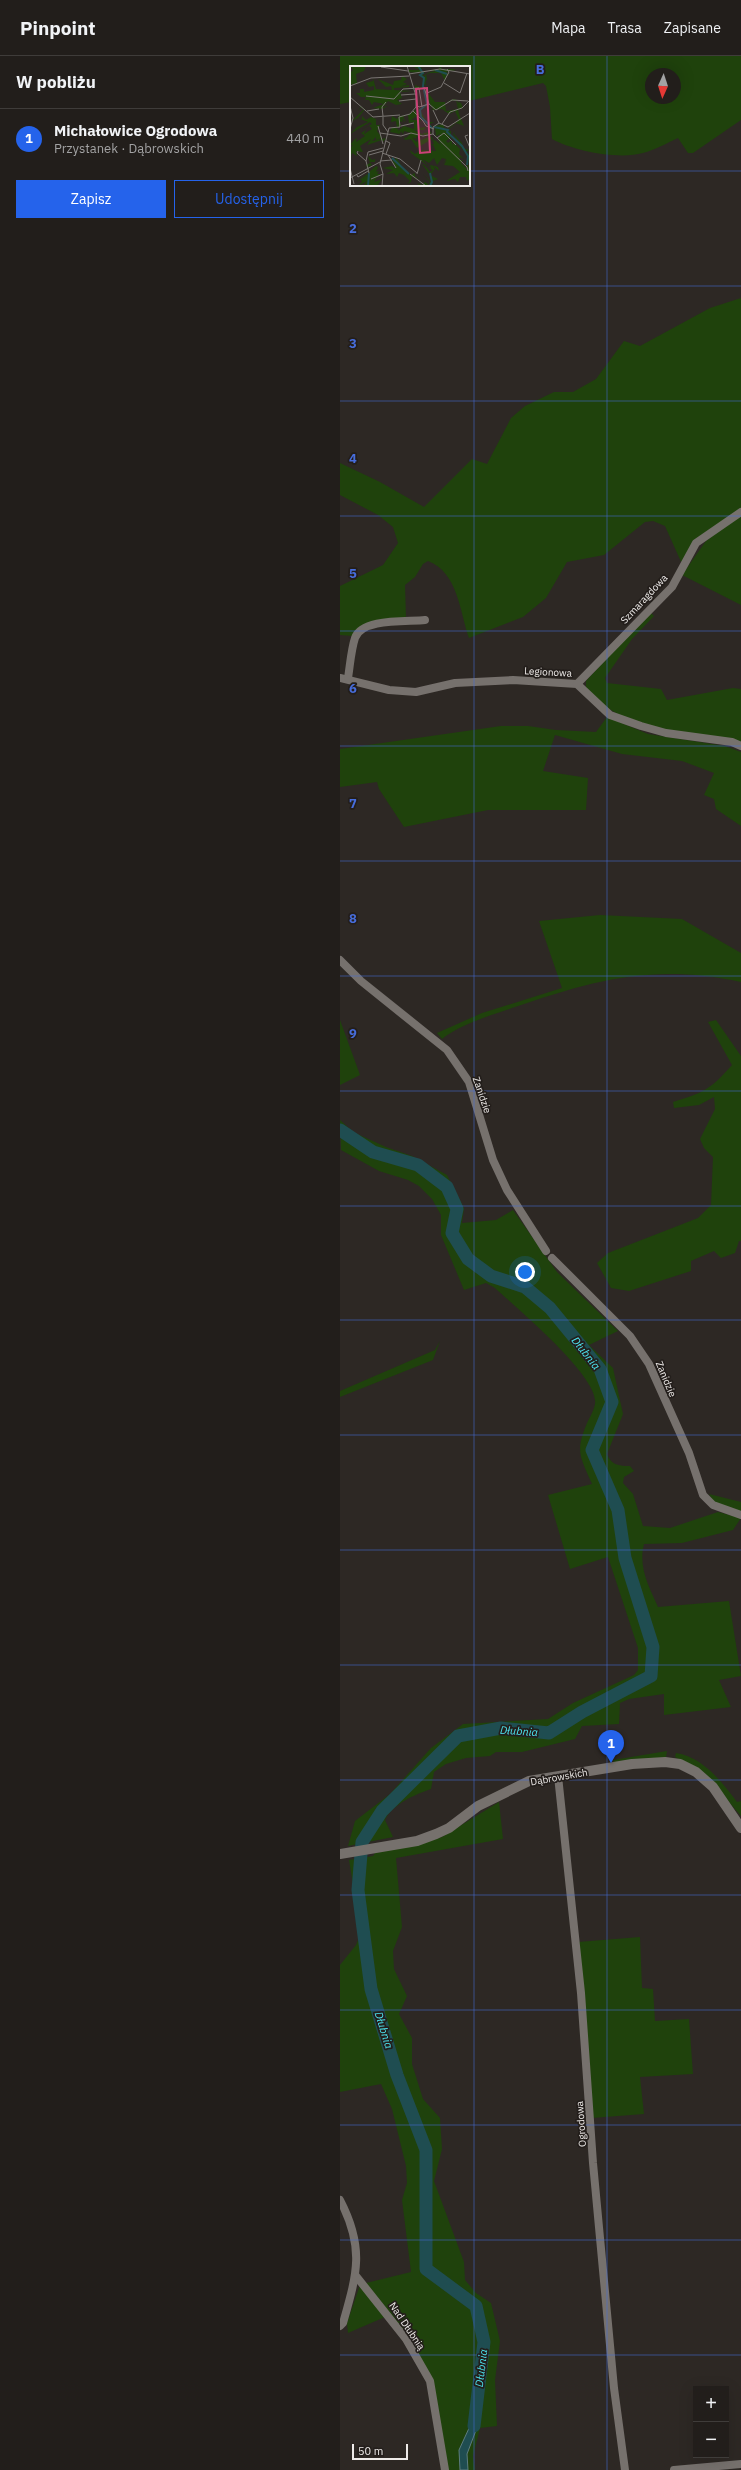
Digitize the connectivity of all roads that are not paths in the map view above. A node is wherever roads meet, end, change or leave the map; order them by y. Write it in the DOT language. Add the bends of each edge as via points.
graph roads {
  1 [pos="741,512"];
  2 [pos="425,620"];
  3 [pos="344,678"];
  4 [pos="577,684"];
  5 [pos="741,746"];
  6 [pos="340,960"];
  7 [pos="546,1251"];
  8 [pos="552,1258"];
  9 [pos="741,1515"];
  10 [pos="558,1776"];
  11 [pos="741,1828"];
  12 [pos="344,1853"];
  13 [pos="340,2200"];
  14 [pos="356,2276"];
  15 [pos="340,2326"];
  16 [pos="741,2464"];
  17 [pos="445,2470"];
  18 [pos="625,2470"];
  19 [pos="674,2470"];
  1 -- 4 [label="street, Szmaragdowa" via="696,543 672,587"];
  2 -- 3 [label="street" via="373,624 363,628 355,637"];
  3 -- 4 [label="street, Legionowa" via="389,690 416,692 455,683 506,681"];
  4 -- 5 [label="street, Legionowa" via="610,715 666,733 732,742"];
  6 -- 7 [label="street, Zanidzie" via="362,981 448,1050 468,1082 493,1160 507,1190"];
  8 -- 9 [label="street, Zanidzie" via="630,1336 649,1364 689,1453 703,1495 713,1504"];
  10 -- 11 [label="street, Dąbrowskich" via="632,1764 680,1764 696,1772 714,1788"];
  10 -- 12 [label="street, Dąbrowskich" via="529,1781 509,1790 478,1806 449,1828 417,1841"];
  10 -- 18 [label="street, Ogrodowa" via="582,1993 593,2163 614,2388"];
  13 -- 14 [label="street" via="356,2243"];
  14 -- 15 [label="street"];
  14 -- 17 [label="street, Nad Dłubnią" via="406,2339 430,2381"];
  16 -- 19 [label="street"];
}
